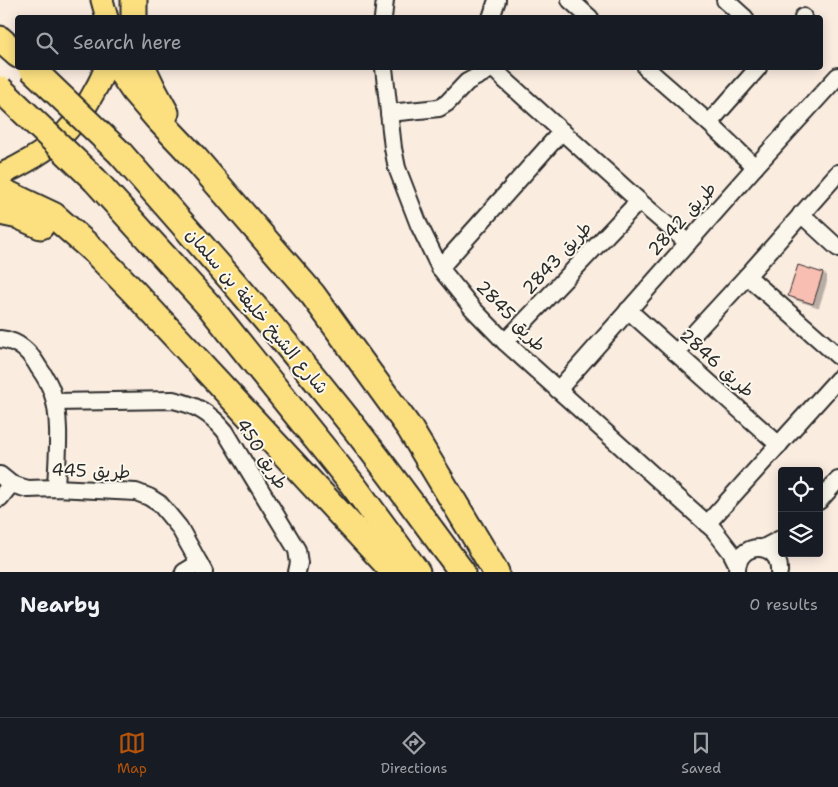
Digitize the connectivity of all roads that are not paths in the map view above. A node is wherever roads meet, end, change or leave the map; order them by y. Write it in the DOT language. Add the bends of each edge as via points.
graph roads {
  1 [pos="102,0"];
  2 [pos="113,0"];
  3 [pos="134,0"];
  4 [pos="385,0"];
  5 [pos="497,0"];
  6 [pos="570,0"];
  7 [pos="725,0"];
  8 [pos="107,15"];
  9 [pos="109,15"];
  10 [pos="134,15"];
  11 [pos="383,15"];
  12 [pos="492,15"];
  13 [pos="587,15"];
  14 [pos="742,15"];
  15 [pos="0,39"];
  16 [pos="15,52"];
  17 [pos="33,70"];
  18 [pos="104,70"];
  19 [pos="119,70"];
  20 [pos="144,70"];
  21 [pos="384,70"];
  22 [pos="489,70"];
  23 [pos="495,70"];
  24 [pos="648,70"];
  25 [pos="756,70"];
  26 [pos="838,76"];
  27 [pos="0,88"];
  28 [pos="389,113"];
  29 [pos="709,123"];
  30 [pos="562,131"];
  31 [pos="194,157"];
  32 [pos="755,167"];
  33 [pos="838,173"];
  34 [pos="0,175"];
  35 [pos="0,190"];
  36 [pos="638,201"];
  37 [pos="0,212"];
  38 [pos="802,214"];
  39 [pos="688,243"];
  40 [pos="838,248"];
  41 [pos="440,268"];
  42 [pos="747,276"];
  43 [pos="628,310"];
  44 [pos="164,324"];
  45 [pos="0,339"];
  46 [pos="505,342"];
  47 [pos="676,353"];
  48 [pos="838,356"];
  49 [pos="838,379"];
  50 [pos="558,390"];
  51 [pos="55,402"];
  52 [pos="779,445"];
  53 [pos="5,479"];
  54 [pos="56,488"];
  55 [pos="0,498"];
  56 [pos="710,527"];
  57 [pos="778,540"];
  58 [pos="757,548"];
  59 [pos="780,562"];
  60 [pos="202,568"];
  61 [pos="737,568"];
  62 [pos="184,572"];
  63 [pos="297,572"];
  64 [pos="394,572"];
  65 [pos="417,572"];
  66 [pos="462,572"];
  67 [pos="496,572"];
  1 -- 8 [label="main road"];
  2 -- 9 [label="main road"];
  3 -- 10 [label="highway"];
  4 -- 11 [label="street"];
  5 -- 12 [label="street"];
  6 -- 13 [label="street"];
  7 -- 14 [label="street"];
  15 -- 16 [label="highway"];
  17 -- 66 [label="highway, شارع الشيخ خليفة بن سلمان, bridge" via="120,153 234,282 332,400"];
  18 -- 34 [label="main road" via="85,109 66,132 23,164"];
  19 -- 31 [label="highway" via="158,119"];
  20 -- 31 [label="highway"];
  21 -- 28 [label="street, طريق 2845"];
  22 -- 28 [label="street" via="467,82 447,104 439,108"];
  23 -- 30 [label="street"];
  24 -- 29 [label="street"];
  25 -- 29 [label="street"];
  26 -- 32 [label="street, طريق 2842"];
  27 -- 65 [label="highway, شارع الشيخ خليفة بن سلمان, bridge" via="95,180 216,314 353,484"];
  28 -- 41 [label="street, طريق 2845" via="397,168"];
  29 -- 32 [label="street"];
  30 -- 36 [label="street"];
  30 -- 41 [label="street"];
  31 -- 67 [label="highway" via="313,295 410,429"];
  32 -- 39 [label="street, طريق 2842"];
  33 -- 38 [label="street"];
  35 -- 44 [label="highway" via="53,215 94,250"];
  36 -- 39 [label="street"];
  36 -- 46 [label="street, طريق 2843"];
  37 -- 44 [label="highway" via="47,229 86,256"];
  38 -- 40 [label="street"];
  38 -- 42 [label="street"];
  39 -- 43 [label="street, طريق 2842"];
  41 -- 46 [label="street, طريق 2845"];
  42 -- 47 [label="street"];
  42 -- 48 [label="street"];
  43 -- 47 [label="street, طريق 2846"];
  43 -- 50 [label="street, طريق 2842"];
  44 -- 64 [label="highway"];
  45 -- 51 [label="street" via="20,346 33,358"];
  46 -- 50 [label="street, طريق 2845"];
  47 -- 52 [label="street, طريق 2846"];
  49 -- 52 [label="street"];
  50 -- 56 [label="street, طريق 2845"];
  51 -- 54 [label="street"];
  51 -- 63 [label="street, طريق 450" via="173,400 207,413 225,431 297,550"];
  52 -- 56 [label="street"];
  53 -- 54 [label="street, طريق 445" via="28,489"];
  53 -- 55 [label="street"];
  54 -- 60 [label="street, طريق 445" via="136,492 149,496 179,527"];
  56 -- 58 [label="street, طريق 2845" via="738,544"];
  56 -- 61 [label="street, طريق 2845" via="731,552"];
  57 -- 58 [label="street"];
  58 -- 59 [label="street, طريق 2845" via="773,553"];
  58 -- 61 [label="street" via="742,555"];
  60 -- 62 [label="street"];
}
